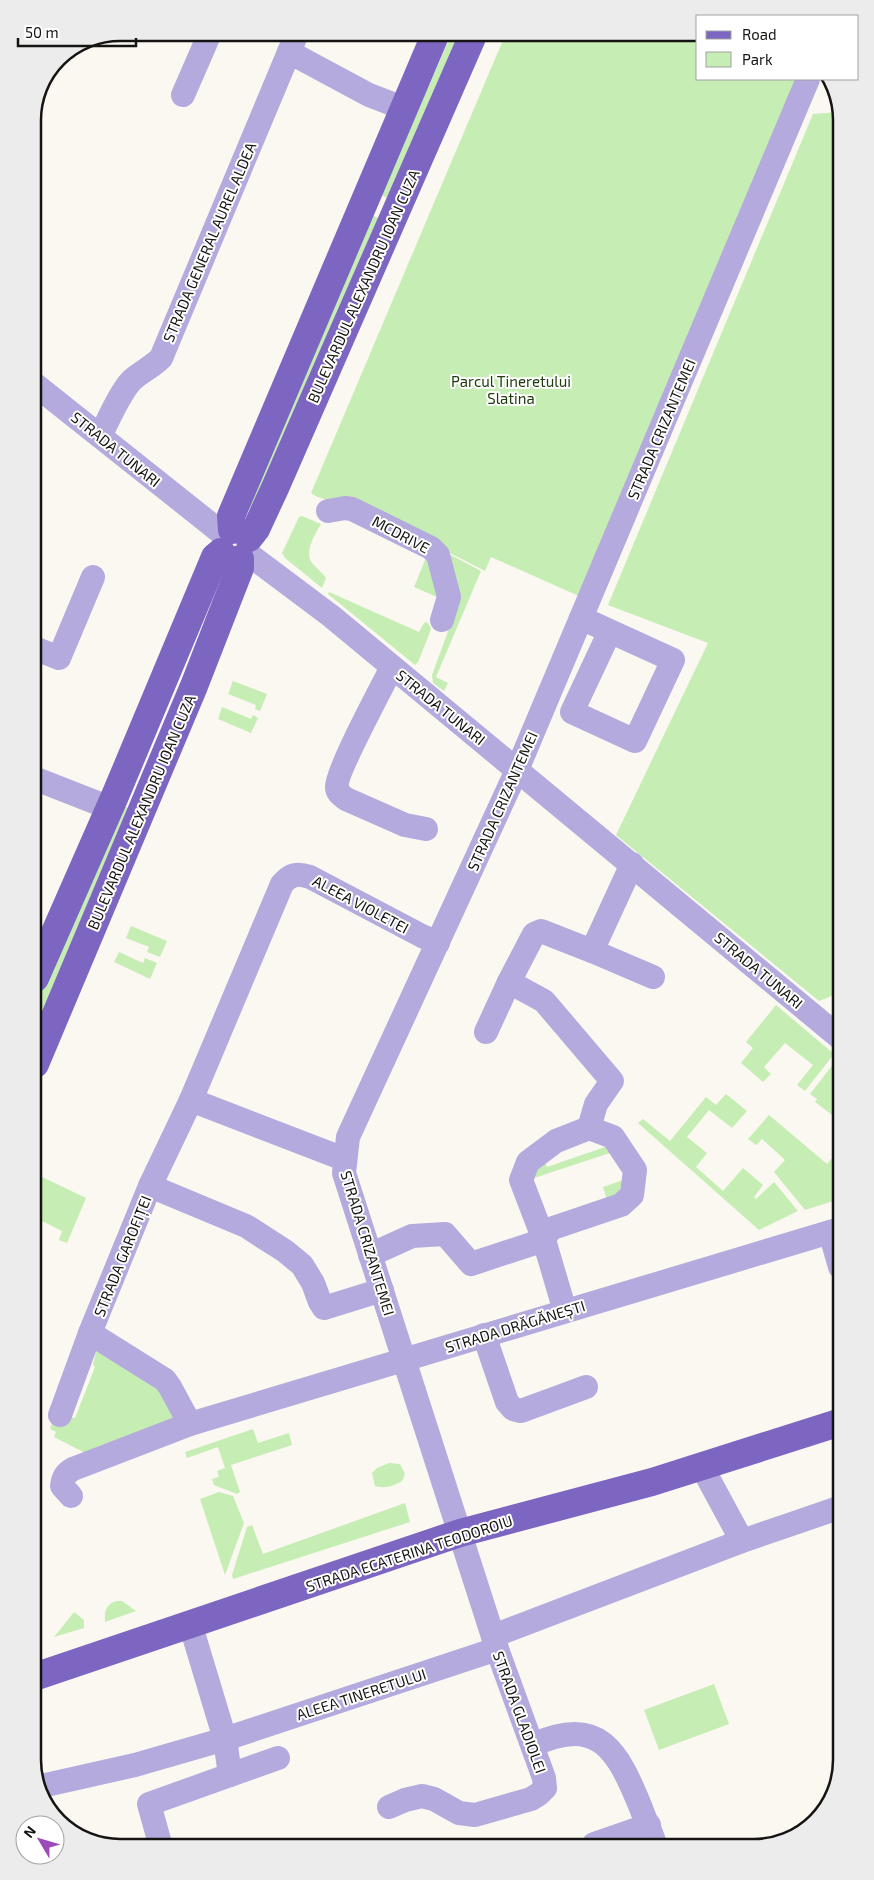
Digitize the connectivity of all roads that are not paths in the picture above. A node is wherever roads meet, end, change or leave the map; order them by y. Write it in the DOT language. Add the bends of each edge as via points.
graph roads {
  1 [pos="202,41"];
  2 [pos="432,41"];
  3 [pos="471,41"];
  4 [pos="293,42"];
  5 [pos="808,80"];
  6 [pos="182,95"];
  7 [pos="402,108"];
  8 [pos="41,389"];
  9 [pos="100,436"];
  10 [pos="328,511"];
  11 [pos="235,544"];
  12 [pos="93,577"];
  13 [pos="582,618"];
  14 [pos="442,620"];
  15 [pos="610,631"];
  16 [pos="41,651"];
  17 [pos="392,667"];
  18 [pos="517,770"];
  19 [pos="41,781"];
  20 [pos="110,808"];
  21 [pos="426,830"];
  22 [pos="632,864"];
  23 [pos="272,908"];
  24 [pos="438,943"];
  25 [pos="592,951"];
  26 [pos="41,964"];
  27 [pos="652,977"];
  28 [pos="509,982"];
  29 [pos="486,1032"];
  30 [pos="833,1032"];
  31 [pos="41,1050"];
  32 [pos="191,1100"];
  33 [pos="589,1128"];
  34 [pos="344,1159"];
  35 [pos="150,1186"];
  36 [pos="833,1232"];
  37 [pos="544,1240"];
  38 [pos="370,1255"];
  39 [pos="382,1290"];
  40 [pos="565,1311"];
  41 [pos="90,1333"];
  42 [pos="484,1335"];
  43 [pos="404,1359"];
  44 [pos="586,1387"];
  45 [pos="60,1415"];
  46 [pos="190,1424"];
  47 [pos="833,1424"];
  48 [pos="702,1468"];
  49 [pos="71,1496"];
  50 [pos="833,1510"];
  51 [pos="460,1533"];
  52 [pos="742,1541"];
  53 [pos="190,1623"];
  54 [pos="495,1642"];
  55 [pos="41,1675"];
  56 [pos="225,1739"];
  57 [pos="533,1744"];
  58 [pos="278,1758"];
  59 [pos="230,1775"];
  60 [pos="45,1785"];
  61 [pos="389,1807"];
  62 [pos="652,1834"];
  63 [pos="159,1839"];
  64 [pos="623,1839"];
  1 -- 6 [label="street"];
  2 -- 7 [label="main road, BULEVARDUL ALEXANDRU IOAN CUZA"];
  3 -- 11 [label="main road, BULEVARDUL ALEXANDRU IOAN CUZA" via="256,529"];
  4 -- 7 [label="street" via="369,95"];
  4 -- 9 [label="street, STRADA GENERAL AUREL ALDEA" via="161,358 124,389"];
  5 -- 13 [label="street, STRADA CRIZANTEMEI"];
  7 -- 11 [label="main road, BULEVARDUL ALEXANDRU IOAN CUZA" via="231,516"];
  8 -- 9 [label="street, STRADA TUNARI"];
  9 -- 11 [label="street, STRADA TUNARI"];
  10 -- 14 [label="street, MCDRIVE" via="352,509 425,544 438,555 449,597"];
  11 -- 17 [label="street, STRADA TUNARI" via="316,604"];
  11 -- 20 [label="main road, BULEVARDUL ALEXANDRU IOAN CUZA" via="215,557"];
  11 -- 31 [label="main road, BULEVARDUL ALEXANDRU IOAN CUZA" via="240,568 194,686"];
  12 -- 16 [label="street" via="59,658"];
  13 -- 15 [label="street"];
  13 -- 18 [label="street, STRADA CRIZANTEMEI"];
  15 -- 15 [label="street" via="572,712 635,741 673,660"];
  17 -- 18 [label="street, STRADA TUNARI"];
  17 -- 21 [label="street" via="346,759 336,788 346,799 405,825"];
  18 -- 22 [label="street, STRADA TUNARI"];
  18 -- 24 [label="street, STRADA CRIZANTEMEI"];
  19 -- 20 [label="street"];
  20 -- 26 [label="main road, BULEVARDUL ALEXANDRU IOAN CUZA"];
  22 -- 25 [label="street"];
  22 -- 30 [label="street, STRADA TUNARI"];
  23 -- 24 [label="street, ALEEA VIOLETEI" via="282,884 298,873 348,895"];
  23 -- 32 [label="street, STRADA GAROFIȚEI"];
  24 -- 34 [label="street, STRADA CRIZANTEMEI" via="348,1137"];
  25 -- 27 [label="street"];
  25 -- 28 [label="street" via="541,931 534,934"];
  28 -- 29 [label="street"];
  28 -- 33 [label="street" via="544,1001 612,1081 596,1104"];
  32 -- 34 [label="street"];
  32 -- 35 [label="street, STRADA GAROFIȚEI"];
  33 -- 37 [label="street" via="556,1141 528,1162 521,1180"];
  33 -- 37 [label="street" via="613,1137 635,1170 632,1194 621,1205 550,1228"];
  34 -- 38 [label="street, STRADA CRIZANTEMEI" via="344,1173"];
  35 -- 39 [label="street" via="246,1226 285,1251 302,1265 324,1308"];
  35 -- 41 [label="street, STRADA GAROFIȚEI"];
  36 -- 40 [label="street, STRADA DRĂGĂNEȘTI"];
  37 -- 38 [label="street" via="471,1264 445,1234 412,1236"];
  37 -- 40 [label="street"];
  38 -- 39 [label="street, STRADA CRIZANTEMEI"];
  39 -- 43 [label="street, STRADA CRIZANTEMEI"];
  40 -- 42 [label="street, STRADA DRĂGĂNEȘTI"];
  41 -- 45 [label="street, STRADA GAROFIȚEI"];
  41 -- 46 [label="street" via="165,1380"];
  42 -- 43 [label="street, STRADA DRĂGĂNEȘTI"];
  42 -- 44 [label="street" via="507,1402 513,1409 521,1411"];
  43 -- 46 [label="street, STRADA DRĂGĂNEȘTI"];
  43 -- 51 [label="street, STRADA CRIZANTEMEI"];
  46 -- 49 [label="street, STRADA DRĂGĂNEȘTI" via="73,1469 67,1473 62,1486"];
  47 -- 48 [label="main road, STRADA ECATERINA TEODOROIU"];
  48 -- 51 [label="main road, STRADA ECATERINA TEODOROIU"];
  48 -- 52 [label="street"];
  50 -- 52 [label="street"];
  51 -- 53 [label="main road, STRADA ECATERINA TEODOROIU"];
  51 -- 54 [label="street, STRADA GLADIOLEI"];
  52 -- 54 [label="street"];
  53 -- 55 [label="main road, STRADA ECATERINA TEODOROIU"];
  53 -- 56 [label="street"];
  54 -- 56 [label="street, ALEEA TINERETULUI"];
  54 -- 57 [label="street, STRADA GLADIOLEI"];
  56 -- 59 [label="street"];
  56 -- 60 [label="street, ALEEA TINERETULUI" via="135,1765"];
  57 -- 61 [label="street, STRADA GLADIOLEI" via="544,1788 530,1799 475,1815 458,1813 422,1796"];
  57 -- 62 [label="street" via="552,1736 578,1733 609,1748 635,1791"];
  58 -- 59 [label="street"];
  59 -- 63 [label="street" via="149,1804"];
  62 -- 64 [label="street"];
}
